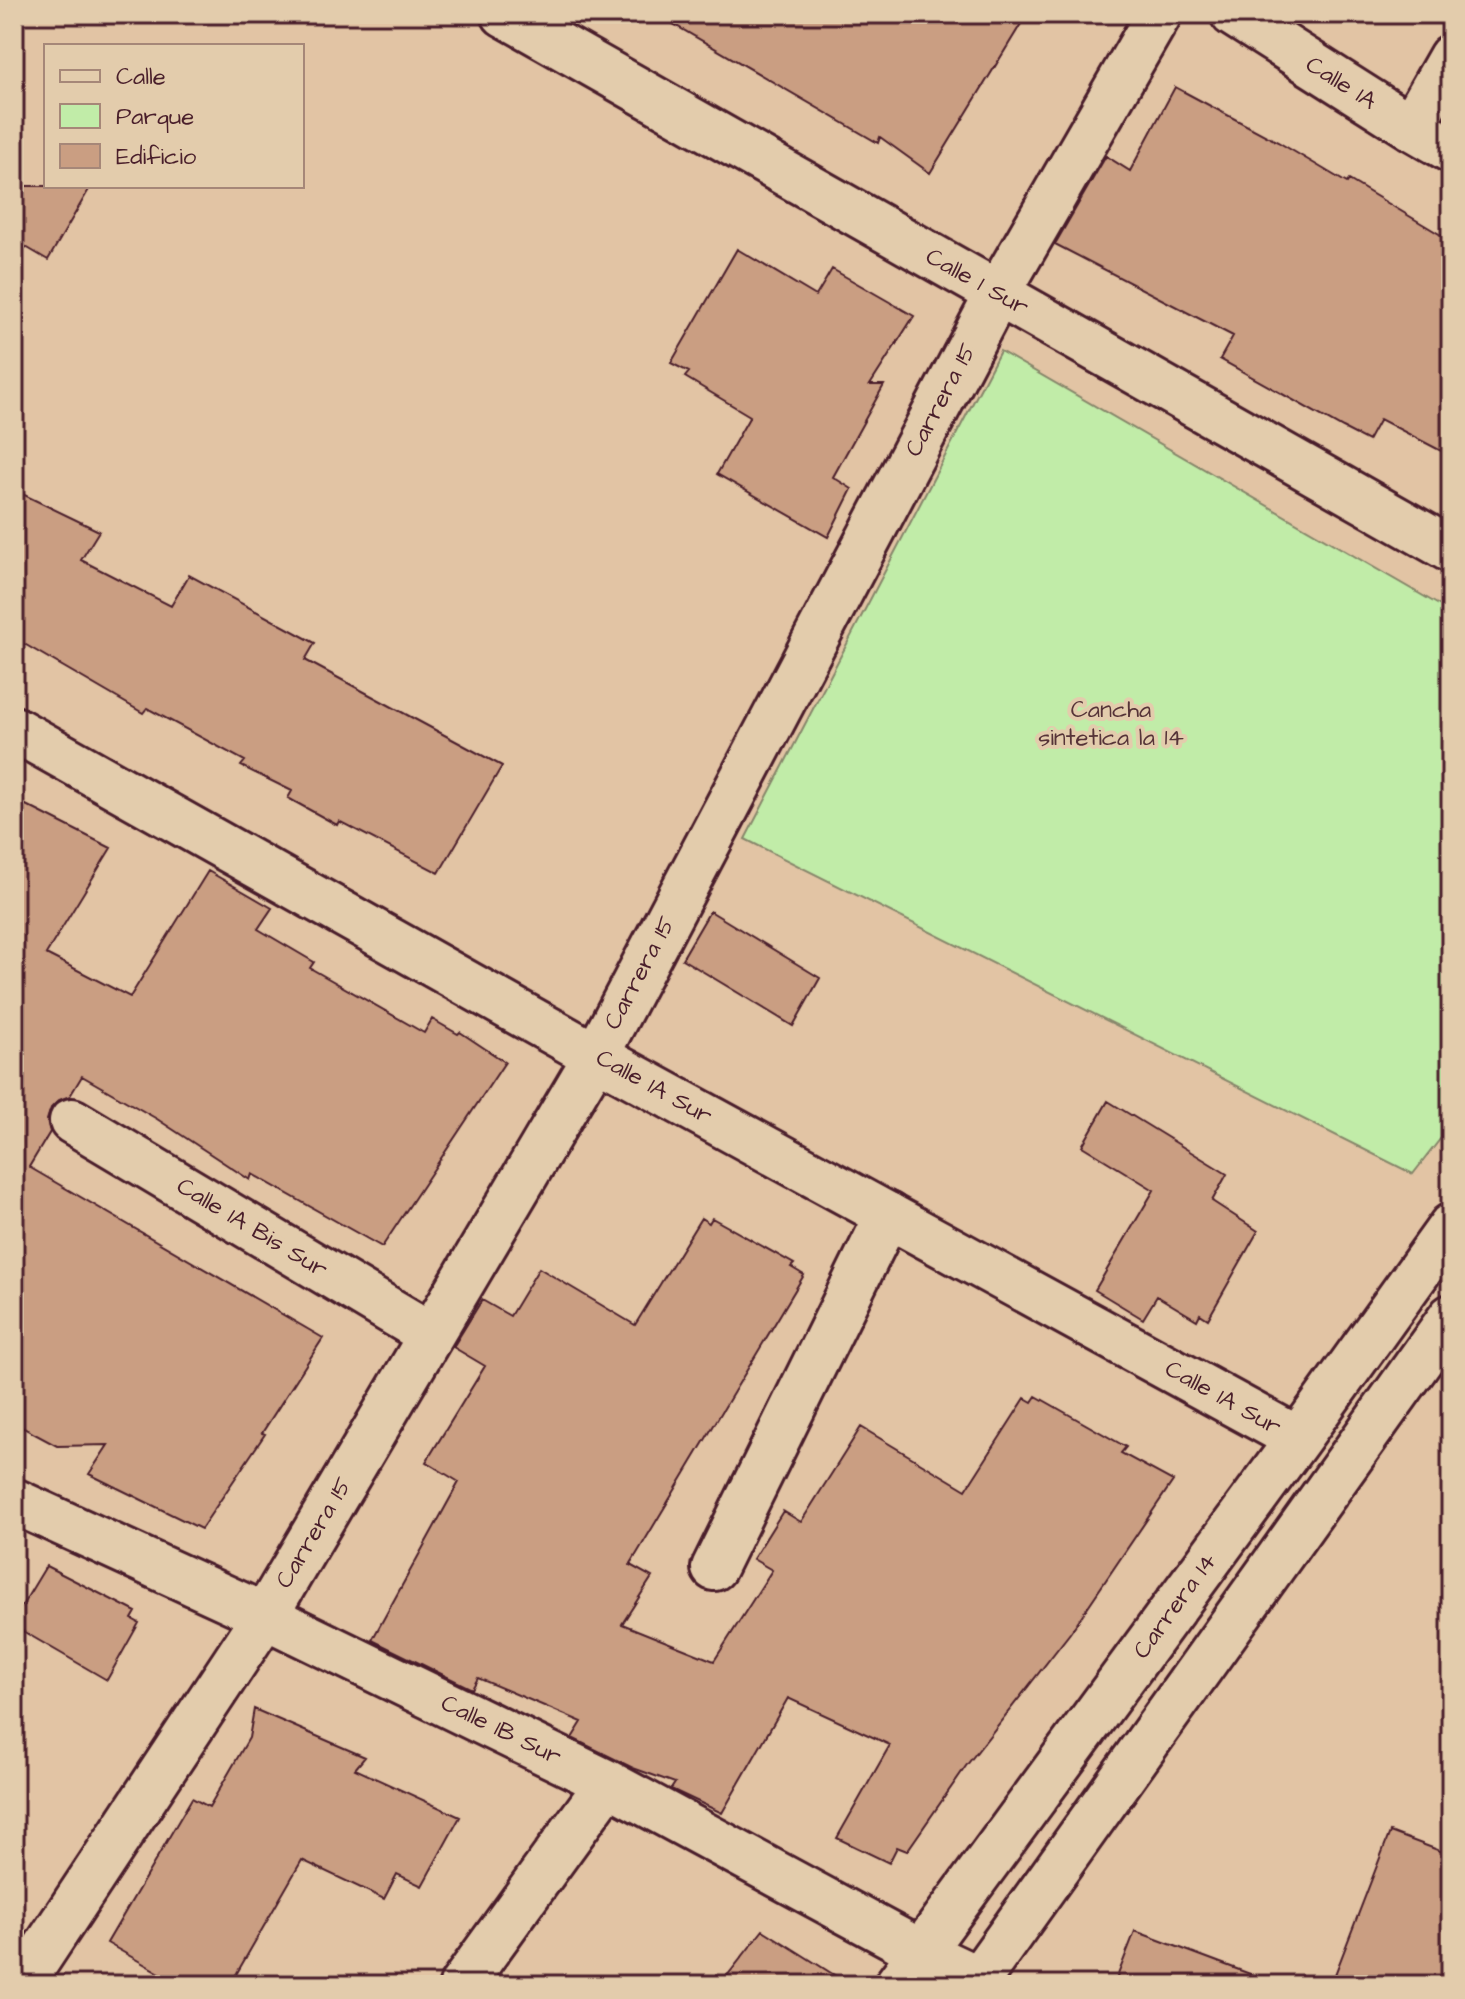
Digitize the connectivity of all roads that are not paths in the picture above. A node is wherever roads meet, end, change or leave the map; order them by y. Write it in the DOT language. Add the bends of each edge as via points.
graph roads {
  1 [pos="504,14"];
  2 [pos="1159,14"];
  3 [pos="1233,14"];
  4 [pos="1451,57"];
  5 [pos="1411,127"];
  6 [pos="1451,150"];
  7 [pos="998,293"];
  8 [pos="1451,550"];
  9 [pos="14,729"];
  10 [pos="596,1056"];
  11 [pos="72,1121"];
  12 [pos="888,1215"];
  13 [pos="1451,1226"];
  14 [pos="1451,1317"];
  15 [pos="431,1335"];
  16 [pos="1298,1439"];
  17 [pos="14,1501"];
  18 [pos="714,1568"];
  19 [pos="265,1616"];
  20 [pos="608,1783"];
  21 [pos="909,1968"];
  22 [pos="976,1982"];
  23 [pos="21,1985"];
  24 [pos="462,1985"];
  1 -- 7 [label="street, Calle 1 Sur"];
  2 -- 7 [label="street, Carrera 15"];
  3 -- 5 [label="street, Calle 1A"];
  4 -- 5 [label="street"];
  5 -- 6 [label="street, Calle 1A"];
  7 -- 8 [label="street, Calle 1 Sur"];
  7 -- 10 [label="street, Carrera 15"];
  9 -- 10 [label="street, Calle 1A Sur"];
  10 -- 12 [label="street, Calle 1A Sur"];
  10 -- 15 [label="street, Carrera 15"];
  11 -- 15 [label="street, Calle 1A Bis Sur"];
  12 -- 16 [label="street, Calle 1A Sur"];
  12 -- 18 [label="street"];
  13 -- 16 [label="street, Carrera 14"];
  14 -- 22 [label="street"];
  15 -- 19 [label="street, Carrera 15"];
  16 -- 21 [label="street, Carrera 14"];
  17 -- 19 [label="street, Calle 1B Sur"];
  19 -- 20 [label="street, Calle 1B Sur"];
  19 -- 23 [label="street, Carrera 15"];
  20 -- 21 [label="street, Calle 1B Sur"];
  20 -- 24 [label="street"];
  21 -- 22 [label="street, Calle 1B Sur"];
}
